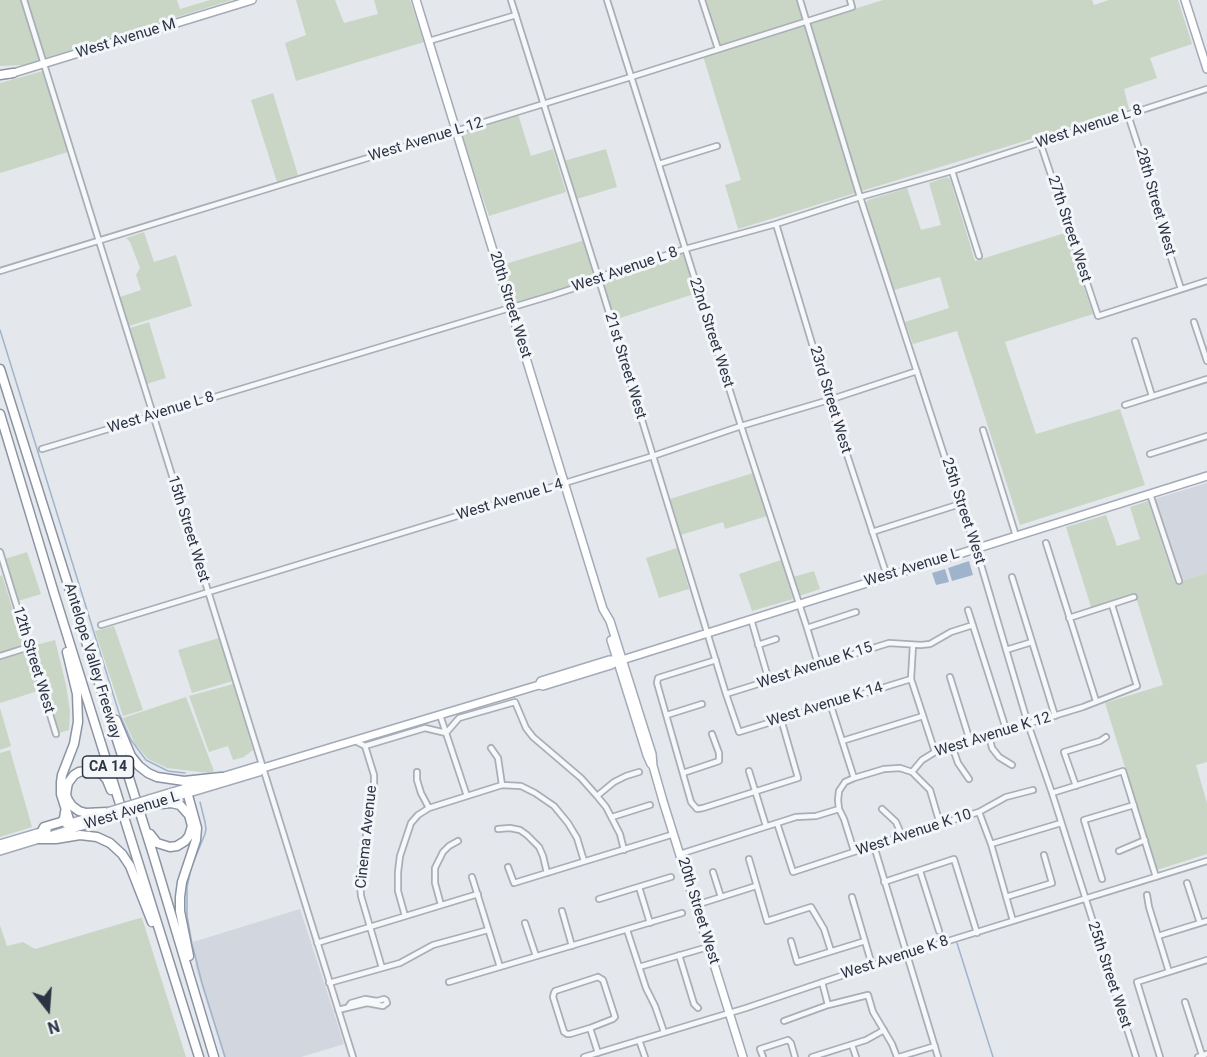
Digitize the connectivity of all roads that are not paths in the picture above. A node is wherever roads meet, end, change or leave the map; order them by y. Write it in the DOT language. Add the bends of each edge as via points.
graph roads {
  1 [pos="24,0"];
  2 [pos="252,0"];
  3 [pos="416,0"];
  4 [pos="511,0"];
  5 [pos="607,0"];
  6 [pos="702,0"];
  7 [pos="800,0"];
  8 [pos="850,0"];
  9 [pos="1185,0"];
  10 [pos="516,15"];
  11 [pos="807,21"];
  12 [pos="429,41"];
  13 [pos="718,49"];
  14 [pos="44,64"];
  15 [pos="1207,69"];
  16 [pos="13,73"];
  17 [pos="0,76"];
  18 [pos="631,77"];
  19 [pos="1207,89"];
  20 [pos="543,104"];
  21 [pos="1128,115"];
  22 [pos="456,131"];
  23 [pos="1040,142"];
  24 [pos="717,146"];
  25 [pos="659,164"];
  26 [pos="952,171"];
  27 [pos="860,197"];
  28 [pos="776,224"];
  29 [pos="99,240"];
  30 [pos="685,249"];
  31 [pos="979,256"];
  32 [pos="0,271"];
  33 [pos="599,280"];
  34 [pos="1207,281"];
  35 [pos="1181,289"];
  36 [pos="511,308"];
  37 [pos="1194,322"];
  38 [pos="1135,341"];
  39 [pos="1205,351"];
  40 [pos="1207,361"];
  41 [pos="0,369"];
  42 [pos="917,371"];
  43 [pos="1207,379"];
  44 [pos="1152,396"];
  45 [pos="830,400"];
  46 [pos="1125,405"];
  47 [pos="0,414"];
  48 [pos="153,416"];
  49 [pos="741,426"];
  50 [pos="984,430"];
  51 [pos="1207,436"];
  52 [pos="42,449"];
  53 [pos="1150,454"];
  54 [pos="653,456"];
  55 [pos="1207,476"];
  56 [pos="565,483"];
  57 [pos="1150,494"];
  58 [pos="960,504"];
  59 [pos="872,532"];
  60 [pos="1016,536"];
  61 [pos="1046,543"];
  62 [pos="976,548"];
  63 [pos="0,552"];
  64 [pos="887,576"];
  65 [pos="1012,577"];
  66 [pos="1179,581"];
  67 [pos="208,592"];
  68 [pos="54,593"];
  69 [pos="1134,597"];
  70 [pos="799,604"];
  71 [pos="1112,604"];
  72 [pos="968,610"];
  73 [pos="856,612"];
  74 [pos="1069,618"];
  75 [pos="751,619"];
  76 [pos="101,625"];
  77 [pos="973,625"];
  78 [pos="807,628"];
  79 [pos="708,633"];
  80 [pos="776,639"];
  81 [pos="1032,642"];
  82 [pos="758,645"];
  83 [pos="913,645"];
  84 [pos="29,647"];
  85 [pos="1006,650"];
  86 [pos="0,656"];
  87 [pos="620,660"];
  88 [pos="716,660"];
  89 [pos="818,664"];
  90 [pos="950,677"];
  91 [pos="911,679"];
  92 [pos="99,680"];
  93 [pos="770,681"];
  94 [pos="726,694"];
  95 [pos="1096,701"];
  96 [pos="830,703"];
  97 [pos="702,704"];
  98 [pos="440,715"];
  99 [pos="667,715"];
  100 [pos="923,716"];
  101 [pos="1055,716"];
  102 [pos="781,718"];
  103 [pos="1028,724"];
  104 [pos="1006,729"];
  105 [pos="739,732"];
  106 [pos="446,733"];
  107 [pos="56,734"];
  108 [pos="712,734"];
  109 [pos="989,735"];
  110 [pos="1106,736"];
  111 [pos="355,741"];
  112 [pos="842,741"];
  113 [pos="970,741"];
  114 [pos="365,746"];
  115 [pos="952,746"];
  116 [pos="491,748"];
  117 [pos="935,752"];
  118 [pos="1012,765"];
  119 [pos="263,768"];
  120 [pos="748,771"];
  121 [pos="417,772"];
  122 [pos="639,772"];
  123 [pos="912,772"];
  124 [pos="683,773"];
  125 [pos="128,777"];
  126 [pos="221,777"];
  127 [pos="854,778"];
  128 [pos="969,779"];
  129 [pos="502,785"];
  130 [pos="1076,786"];
  131 [pos="1033,790"];
  132 [pos="187,791"];
  133 [pos="755,792"];
  134 [pos="1052,793"];
  135 [pos="467,796"];
  136 [pos="597,796"];
  137 [pos="150,802"];
  138 [pos="1134,804"];
  139 [pos="650,805"];
  140 [pos="65,806"];
  141 [pos="429,808"];
  142 [pos="839,809"];
  143 [pos="882,809"];
  144 [pos="979,812"];
  145 [pos="107,815"];
  146 [pos="612,818"];
  147 [pos="777,823"];
  148 [pos="1061,823"];
  149 [pos="940,824"];
  150 [pos="71,826"];
  151 [pos="766,826"];
  152 [pos="498,829"];
  153 [pos="674,834"];
  154 [pos="41,835"];
  155 [pos="902,836"];
  156 [pos="132,840"];
  157 [pos="1145,840"];
  158 [pos="458,841"];
  159 [pos="0,844"];
  160 [pos="991,844"];
  161 [pos="874,846"];
  162 [pos="624,850"];
  163 [pos="0,851"];
  164 [pos="854,851"];
  165 [pos="1119,851"];
  166 [pos="680,854"];
  167 [pos="1044,855"];
  168 [pos="749,859"];
  169 [pos="584,861"];
  170 [pos="1207,861"];
  171 [pos="508,867"];
  172 [pos="920,871"];
  173 [pos="713,872"];
  174 [pos="547,873"];
  175 [pos="472,877"];
  176 [pos="671,877"];
  177 [pos="1156,877"];
  178 [pos="1102,879"];
  179 [pos="884,882"];
  180 [pos="1187,883"];
  181 [pos="756,886"];
  182 [pos="639,887"];
  183 [pos="477,894"];
  184 [pos="1147,895"];
  185 [pos="721,897"];
  186 [pos="852,897"];
  187 [pos="1006,897"];
  188 [pos="1085,898"];
  189 [pos="599,899"];
  190 [pos="441,905"];
  191 [pos="696,905"];
  192 [pos="562,911"];
  193 [pos="682,913"];
  194 [pos="405,916"];
  195 [pos="1013,921"];
  196 [pos="1207,921"];
  197 [pos="525,923"];
  198 [pos="650,923"];
  199 [pos="1200,923"];
  200 [pos="370,927"];
  201 [pos="488,930"];
  202 [pos="627,930"];
  203 [pos="939,931"];
  204 [pos="977,933"];
  205 [pos="1158,936"];
  206 [pos="163,940"];
  207 [pos="865,940"];
  208 [pos="791,941"];
  209 [pos="317,943"];
  210 [pos="572,946"];
  211 [pos="708,946"];
  212 [pos="831,951"];
  213 [pos="906,954"];
  214 [pos="679,955"];
  215 [pos="536,956"];
  216 [pos="1207,960"];
  217 [pos="872,965"];
  218 [pos="500,967"];
  219 [pos="639,967"];
  220 [pos="382,968"];
  221 [pos="1169,972"];
  222 [pos="449,982"];
  223 [pos="822,982"];
  224 [pos="329,983"];
  225 [pos="197,1000"];
  226 [pos="387,1001"];
  227 [pos="1185,1002"];
  228 [pos="828,1005"];
  229 [pos="698,1008"];
  230 [pos="338,1010"];
  231 [pos="729,1013"];
  232 [pos="784,1021"];
  233 [pos="590,1028"];
  234 [pos="884,1029"];
  235 [pos="664,1032"];
  236 [pos="639,1040"];
  237 [pos="852,1045"];
  238 [pos="935,1046"];
  239 [pos="598,1053"];
  240 [pos="1202,1056"];
  241 [pos="199,1057"];
  242 [pos="214,1057"];
  243 [pos="353,1057"];
  244 [pos="584,1057"];
  245 [pos="645,1057"];
  246 [pos="743,1057"];
  247 [pos="763,1057"];
  248 [pos="795,1057"];
  249 [pos="812,1057"];
  250 [pos="856,1057"];
  251 [pos="898,1057"];
  252 [pos="938,1057"];
  253 [pos="1136,1057"];
  254 [pos="1160,1057"];
  1 -- 14 [label="street, 15th Street West"];
  2 -- 14 [label="main road, West Avenue M"];
  3 -- 12 [label="main road, 20th Street West"];
  4 -- 10 [label="street, 21st Street West"];
  5 -- 18 [label="street, 22nd Street West"];
  6 -- 13 [label="street"];
  7 -- 11 [label="street, 25th Street West"];
  8 -- 11 [label="street, West Avenue L 12" via="852,7"];
  9 -- 15 [label="main road"];
  10 -- 12 [label="street"];
  10 -- 20 [label="street, 21st Street West"];
  11 -- 13 [label="street, West Avenue L 12"];
  11 -- 27 [label="street, 25th Street West"];
  12 -- 22 [label="main road, 20th Street West"];
  13 -- 18 [label="street, West Avenue L 12"];
  14 -- 16 [label="main road, West Avenue M"];
  14 -- 29 [label="street, 15th Street West"];
  16 -- 17 [label="highway"];
  18 -- 20 [label="street, West Avenue L 12"];
  18 -- 25 [label="street, 22nd Street West"];
  19 -- 21 [label="street, West Avenue L 8"];
  20 -- 22 [label="street, West Avenue L 12"];
  20 -- 33 [label="street, 21st Street West"];
  21 -- 23 [label="street, West Avenue L 8"];
  21 -- 35 [label="street, 28th Street West"];
  22 -- 29 [label="street, West Avenue L 12"];
  22 -- 36 [label="main road, 20th Street West"];
  23 -- 26 [label="street, West Avenue L 8"];
  23 -- 35 [label="street, 27th Street West" via="1098,316"];
  24 -- 25 [label="street"];
  25 -- 30 [label="street, 22nd Street West"];
  26 -- 27 [label="street, West Avenue L 8"];
  26 -- 31 [label="street"];
  27 -- 28 [label="street, West Avenue L 8"];
  27 -- 42 [label="street, 25th Street West"];
  28 -- 30 [label="street, West Avenue L 8"];
  28 -- 45 [label="street, 23rd Street West"];
  29 -- 32 [label="street, West Avenue L 12"];
  29 -- 48 [label="street, 15th Street West"];
  30 -- 33 [label="street, West Avenue L 8"];
  30 -- 49 [label="street, 22nd Street West"];
  33 -- 36 [label="street, West Avenue L 8"];
  33 -- 54 [label="street, 21st Street West"];
  34 -- 35 [label="street"];
  36 -- 48 [label="street, West Avenue L 8"];
  36 -- 56 [label="main road, 20th Street West"];
  37 -- 39 [label="street"];
  38 -- 44 [label="street"];
  39 -- 40 [label="street"];
  41 -- 92 [label="highway, Antelope Valley Freeway / CA 14"];
  42 -- 45 [label="street, West Avenue L 4"];
  42 -- 58 [label="street, 25th Street West"];
  43 -- 44 [label="street"];
  44 -- 46 [label="street"];
  45 -- 49 [label="street, West Avenue L 4"];
  45 -- 59 [label="street, 23rd Street West"];
  47 -- 68 [label="highway, Antelope Valley Freeway / CA 14"];
  48 -- 52 [label="street, West Avenue L 8"];
  48 -- 67 [label="street, 15th Street West"];
  49 -- 54 [label="street, West Avenue L 4"];
  49 -- 70 [label="street, 22nd Street West"];
  50 -- 60 [label="street"];
  51 -- 53 [label="street"];
  54 -- 56 [label="street, West Avenue L 4"];
  54 -- 79 [label="street, 21st Street West"];
  55 -- 57 [label="main road, West Avenue L"];
  56 -- 67 [label="street, West Avenue L 4"];
  56 -- 87 [label="main road, 20th Street West"];
  57 -- 60 [label="main road, West Avenue L"];
  57 -- 66 [label="street"];
  58 -- 59 [label="street"];
  58 -- 62 [label="street, 25th Street West"];
  59 -- 64 [label="street, 23rd Street West"];
  60 -- 62 [label="main road, West Avenue L"];
  61 -- 74 [label="street"];
  62 -- 64 [label="main road, West Avenue L"];
  62 -- 85 [label="street, 25th Street West"];
  63 -- 84 [label="street, 12th Street West"];
  64 -- 70 [label="main road, West Avenue L"];
  65 -- 81 [label="street"];
  67 -- 76 [label="street, West Avenue L 4"];
  67 -- 119 [label="street, 15th Street West"];
  68 -- 140 [label="highway" via="78,708 74,744 61,782"];
  68 -- 156 [label="highway, Antelope Valley Freeway / CA 14"];
  69 -- 71 [label="street"];
  70 -- 75 [label="main road, West Avenue L"];
  70 -- 78 [label="street, 22nd Street West"];
  71 -- 74 [label="street"];
  71 -- 95 [label="street, West Avenue K 12" via="1137,686"];
  72 -- 77 [label="street"];
  73 -- 78 [label="street"];
  74 -- 95 [label="street"];
  75 -- 79 [label="main road, West Avenue L"];
  75 -- 82 [label="street"];
  77 -- 83 [label="street, West Avenue K 15" via="930,644"];
  77 -- 104 [label="street"];
  78 -- 89 [label="street, 22nd Street West"];
  79 -- 87 [label="main road, West Avenue L"];
  79 -- 88 [label="street, 21st Street West"];
  80 -- 82 [label="street"];
  81 -- 85 [label="street"];
  81 -- 101 [label="street"];
  82 -- 93 [label="street"];
  83 -- 89 [label="street, West Avenue K 15" via="889,643"];
  83 -- 91 [label="street"];
  84 -- 86 [label="street"];
  84 -- 107 [label="street, 12th Street West"];
  85 -- 103 [label="street, 25th Street West"];
  87 -- 98 [label="main road, West Avenue L"];
  87 -- 153 [label="main road, 20th Street West"];
  88 -- 94 [label="street, 21st Street West"];
  88 -- 99 [label="street" via="658,678"];
  89 -- 93 [label="street, West Avenue K 15"];
  90 -- 113 [label="street"];
  91 -- 96 [label="street, West Avenue K 14"];
  91 -- 100 [label="street"];
  92 -- 125 [label="highway, Antelope Valley Freeway / CA 14"];
  92 -- 126 [label="highway" via="131,756 140,766 170,780"];
  93 -- 94 [label="street, West Avenue K 15"];
  94 -- 105 [label="street, 21st Street West"];
  95 -- 101 [label="street, West Avenue K 12"];
  96 -- 102 [label="street, West Avenue K 14"];
  96 -- 112 [label="street"];
  97 -- 99 [label="street"];
  98 -- 106 [label="street"];
  98 -- 111 [label="main road, West Avenue L"];
  99 -- 124 [label="street"];
  100 -- 112 [label="street"];
  100 -- 117 [label="street"];
  101 -- 103 [label="street, West Avenue K 12"];
  102 -- 105 [label="street, West Avenue K 14"];
  102 -- 133 [label="street" via="798,778"];
  103 -- 104 [label="street, West Avenue K 12"];
  103 -- 134 [label="street, 25th Street West"];
  104 -- 109 [label="street, West Avenue K 12"];
  106 -- 114 [label="street" via="425,728"];
  106 -- 135 [label="street"];
  106 -- 136 [label="street" via="459,718 514,702 533,736"];
  108 -- 124 [label="street" via="720,753 719,762"];
  109 -- 113 [label="street, West Avenue K 12"];
  109 -- 118 [label="street" via="992,748"];
  110 -- 130 [label="street" via="1064,752"];
  111 -- 114 [label="street"];
  111 -- 119 [label="main road, West Avenue L"];
  112 -- 127 [label="street"];
  113 -- 115 [label="street, West Avenue K 12"];
  114 -- 200 [label="street, Cinema Avenue" via="374,775 374,790 360,882"];
  115 -- 117 [label="street, West Avenue K 12"];
  115 -- 128 [label="street"];
  116 -- 129 [label="street" via="498,758"];
  117 -- 123 [label="street, West Avenue K 12"];
  119 -- 126 [label="main road, West Avenue L" via="258,766"];
  119 -- 132 [label="main road, West Avenue L"];
  119 -- 209 [label="street, 15th Street West"];
  120 -- 133 [label="street"];
  121 -- 141 [label="street"];
  122 -- 136 [label="street" via="614,782"];
  123 -- 127 [label="street" via="884,769"];
  123 -- 149 [label="street" via="930,789"];
  124 -- 133 [label="street" via="697,808"];
  125 -- 137 [label="highway" via="157,843 170,847 185,841 192,826 184,809 171,803"];
  125 -- 225 [label="highway, Antelope Valley Freeway / CA 14"];
  126 -- 132 [label="main road, West Avenue L"];
  127 -- 142 [label="street" via="839,791"];
  129 -- 135 [label="street"];
  129 -- 169 [label="street" via="521,786 554,806 577,838"];
  130 -- 134 [label="street"];
  130 -- 138 [label="street" via="1123,771"];
  131 -- 144 [label="street, West Avenue K 10" via="1006,797"];
  132 -- 137 [label="main road, West Avenue L"];
  132 -- 225 [label="highway" via="197,828 182,882 180,911"];
  133 -- 151 [label="street"];
  134 -- 148 [label="street, 25th Street West"];
  135 -- 141 [label="street"];
  136 -- 146 [label="street"];
  137 -- 145 [label="main road, West Avenue L, bridge"];
  138 -- 157 [label="street"];
  138 -- 178 [label="street" via="1084,820"];
  139 -- 146 [label="street"];
  140 -- 150 [label="highway"];
  140 -- 154 [label="highway" via="64,819 44,827"];
  141 -- 194 [label="street" via="411,823 400,856 398,891"];
  142 -- 147 [label="street"];
  142 -- 164 [label="street"];
  143 -- 155 [label="street" via="896,822"];
  144 -- 149 [label="street, West Avenue K 10"];
  144 -- 160 [label="street"];
  145 -- 150 [label="main road, West Avenue L"];
  145 -- 156 [label="highway" via="86,813 72,806 66,795 74,775 84,770 102,774"];
  146 -- 162 [label="street"];
  147 -- 151 [label="street"];
  147 -- 164 [label="street, West Avenue K 10" via="794,872"];
  148 -- 160 [label="street"];
  148 -- 188 [label="street, 25th Street West"];
  149 -- 155 [label="street, West Avenue K 10"];
  150 -- 154 [label="main road, West Avenue L"];
  151 -- 166 [label="street"];
  152 -- 174 [label="street" via="520,830 527,835 543,856"];
  153 -- 162 [label="street"];
  153 -- 166 [label="main road, 20th Street West"];
  154 -- 159 [label="main road, West Avenue L"];
  154 -- 163 [label="main road, West Avenue L"];
  154 -- 206 [label="highway" via="56,839 90,835 117,849 130,866 156,935"];
  155 -- 161 [label="street, West Avenue K 10"];
  156 -- 206 [label="highway, Antelope Valley Freeway / CA 14"];
  157 -- 165 [label="street"];
  157 -- 177 [label="street"];
  158 -- 190 [label="street" via="443,852 435,868"];
  160 -- 187 [label="street"];
  161 -- 164 [label="street, West Avenue K 10"];
  161 -- 179 [label="street"];
  162 -- 169 [label="street"];
  166 -- 191 [label="main road, 20th Street West"];
  167 -- 187 [label="street" via="1053,883"];
  168 -- 181 [label="street"];
  169 -- 174 [label="street"];
  170 -- 177 [label="street, West Avenue K 8"];
  171 -- 174 [label="street" via="514,883"];
  172 -- 179 [label="street"];
  172 -- 203 [label="street"];
  172 -- 204 [label="street" via="954,860"];
  173 -- 185 [label="street"];
  175 -- 183 [label="street"];
  176 -- 182 [label="street"];
  177 -- 188 [label="street, West Avenue K 8"];
  179 -- 213 [label="street"];
  180 -- 199 [label="street"];
  181 -- 185 [label="street"];
  181 -- 212 [label="street" via="767,921 811,907"];
  182 -- 189 [label="street"];
  182 -- 198 [label="street"];
  183 -- 190 [label="street"];
  183 -- 201 [label="street"];
  184 -- 205 [label="street"];
  185 -- 191 [label="street"];
  186 -- 207 [label="street"];
  187 -- 195 [label="street"];
  188 -- 195 [label="street, West Avenue K 8"];
  188 -- 253 [label="street, 25th Street West"];
  190 -- 194 [label="street"];
  191 -- 211 [label="main road, 20th Street West"];
  192 -- 210 [label="street"];
  193 -- 198 [label="street"];
  194 -- 200 [label="street"];
  195 -- 204 [label="street, West Avenue K 8"];
  196 -- 199 [label="street"];
  197 -- 215 [label="street"];
  198 -- 202 [label="street"];
  199 -- 205 [label="street"];
  200 -- 209 [label="street"];
  200 -- 220 [label="street, Cinema Avenue"];
  201 -- 218 [label="street"];
  201 -- 220 [label="street" via="434,945"];
  202 -- 210 [label="street"];
  202 -- 219 [label="street"];
  204 -- 213 [label="street, West Avenue K 8"];
  205 -- 221 [label="street"];
  206 -- 241 [label="highway, Antelope Valley Freeway / CA 14"];
  207 -- 212 [label="street"];
  207 -- 217 [label="street"];
  208 -- 212 [label="street" via="797,962"];
  209 -- 224 [label="street, 15th Street West"];
  210 -- 215 [label="street"];
  211 -- 214 [label="street"];
  211 -- 231 [label="main road, 20th Street West"];
  213 -- 217 [label="street, West Avenue K 8"];
  213 -- 238 [label="street"];
  214 -- 219 [label="street"];
  214 -- 229 [label="street"];
  215 -- 218 [label="street"];
  216 -- 221 [label="street"];
  217 -- 223 [label="street, West Avenue K 8"];
  218 -- 222 [label="street"];
  219 -- 235 [label="street"];
  220 -- 224 [label="street"];
  221 -- 254 [label="street" via="1137,982"];
  223 -- 228 [label="street"];
  223 -- 231 [label="street, West Avenue K 8"];
  224 -- 230 [label="street, 15th Street West"];
  225 -- 242 [label="highway, Antelope Valley Freeway / CA 14"];
  226 -- 230 [label="street" via="383,1006 367,1003"];
  227 -- 240 [label="street"];
  228 -- 232 [label="street"];
  228 -- 234 [label="street" via="868,995"];
  230 -- 243 [label="street, 15th Street West"];
  231 -- 235 [label="street, West Avenue K 8"];
  231 -- 246 [label="main road, 20th Street West"];
  233 -- 233 [label="street" via="615,1017 603,980 598,977 555,991 553,997 564,1032"];
  233 -- 239 [label="street"];
  234 -- 237 [label="street"];
  234 -- 251 [label="street"];
  235 -- 236 [label="street, West Avenue K 8"];
  236 -- 239 [label="street, West Avenue K 8"];
  236 -- 245 [label="street"];
  237 -- 249 [label="street"];
  237 -- 250 [label="street"];
  238 -- 251 [label="street"];
  238 -- 252 [label="street"];
  239 -- 244 [label="street, West Avenue K 8"];
  247 -- 248 [label="street" via="760,1049 788,1040"];
}
